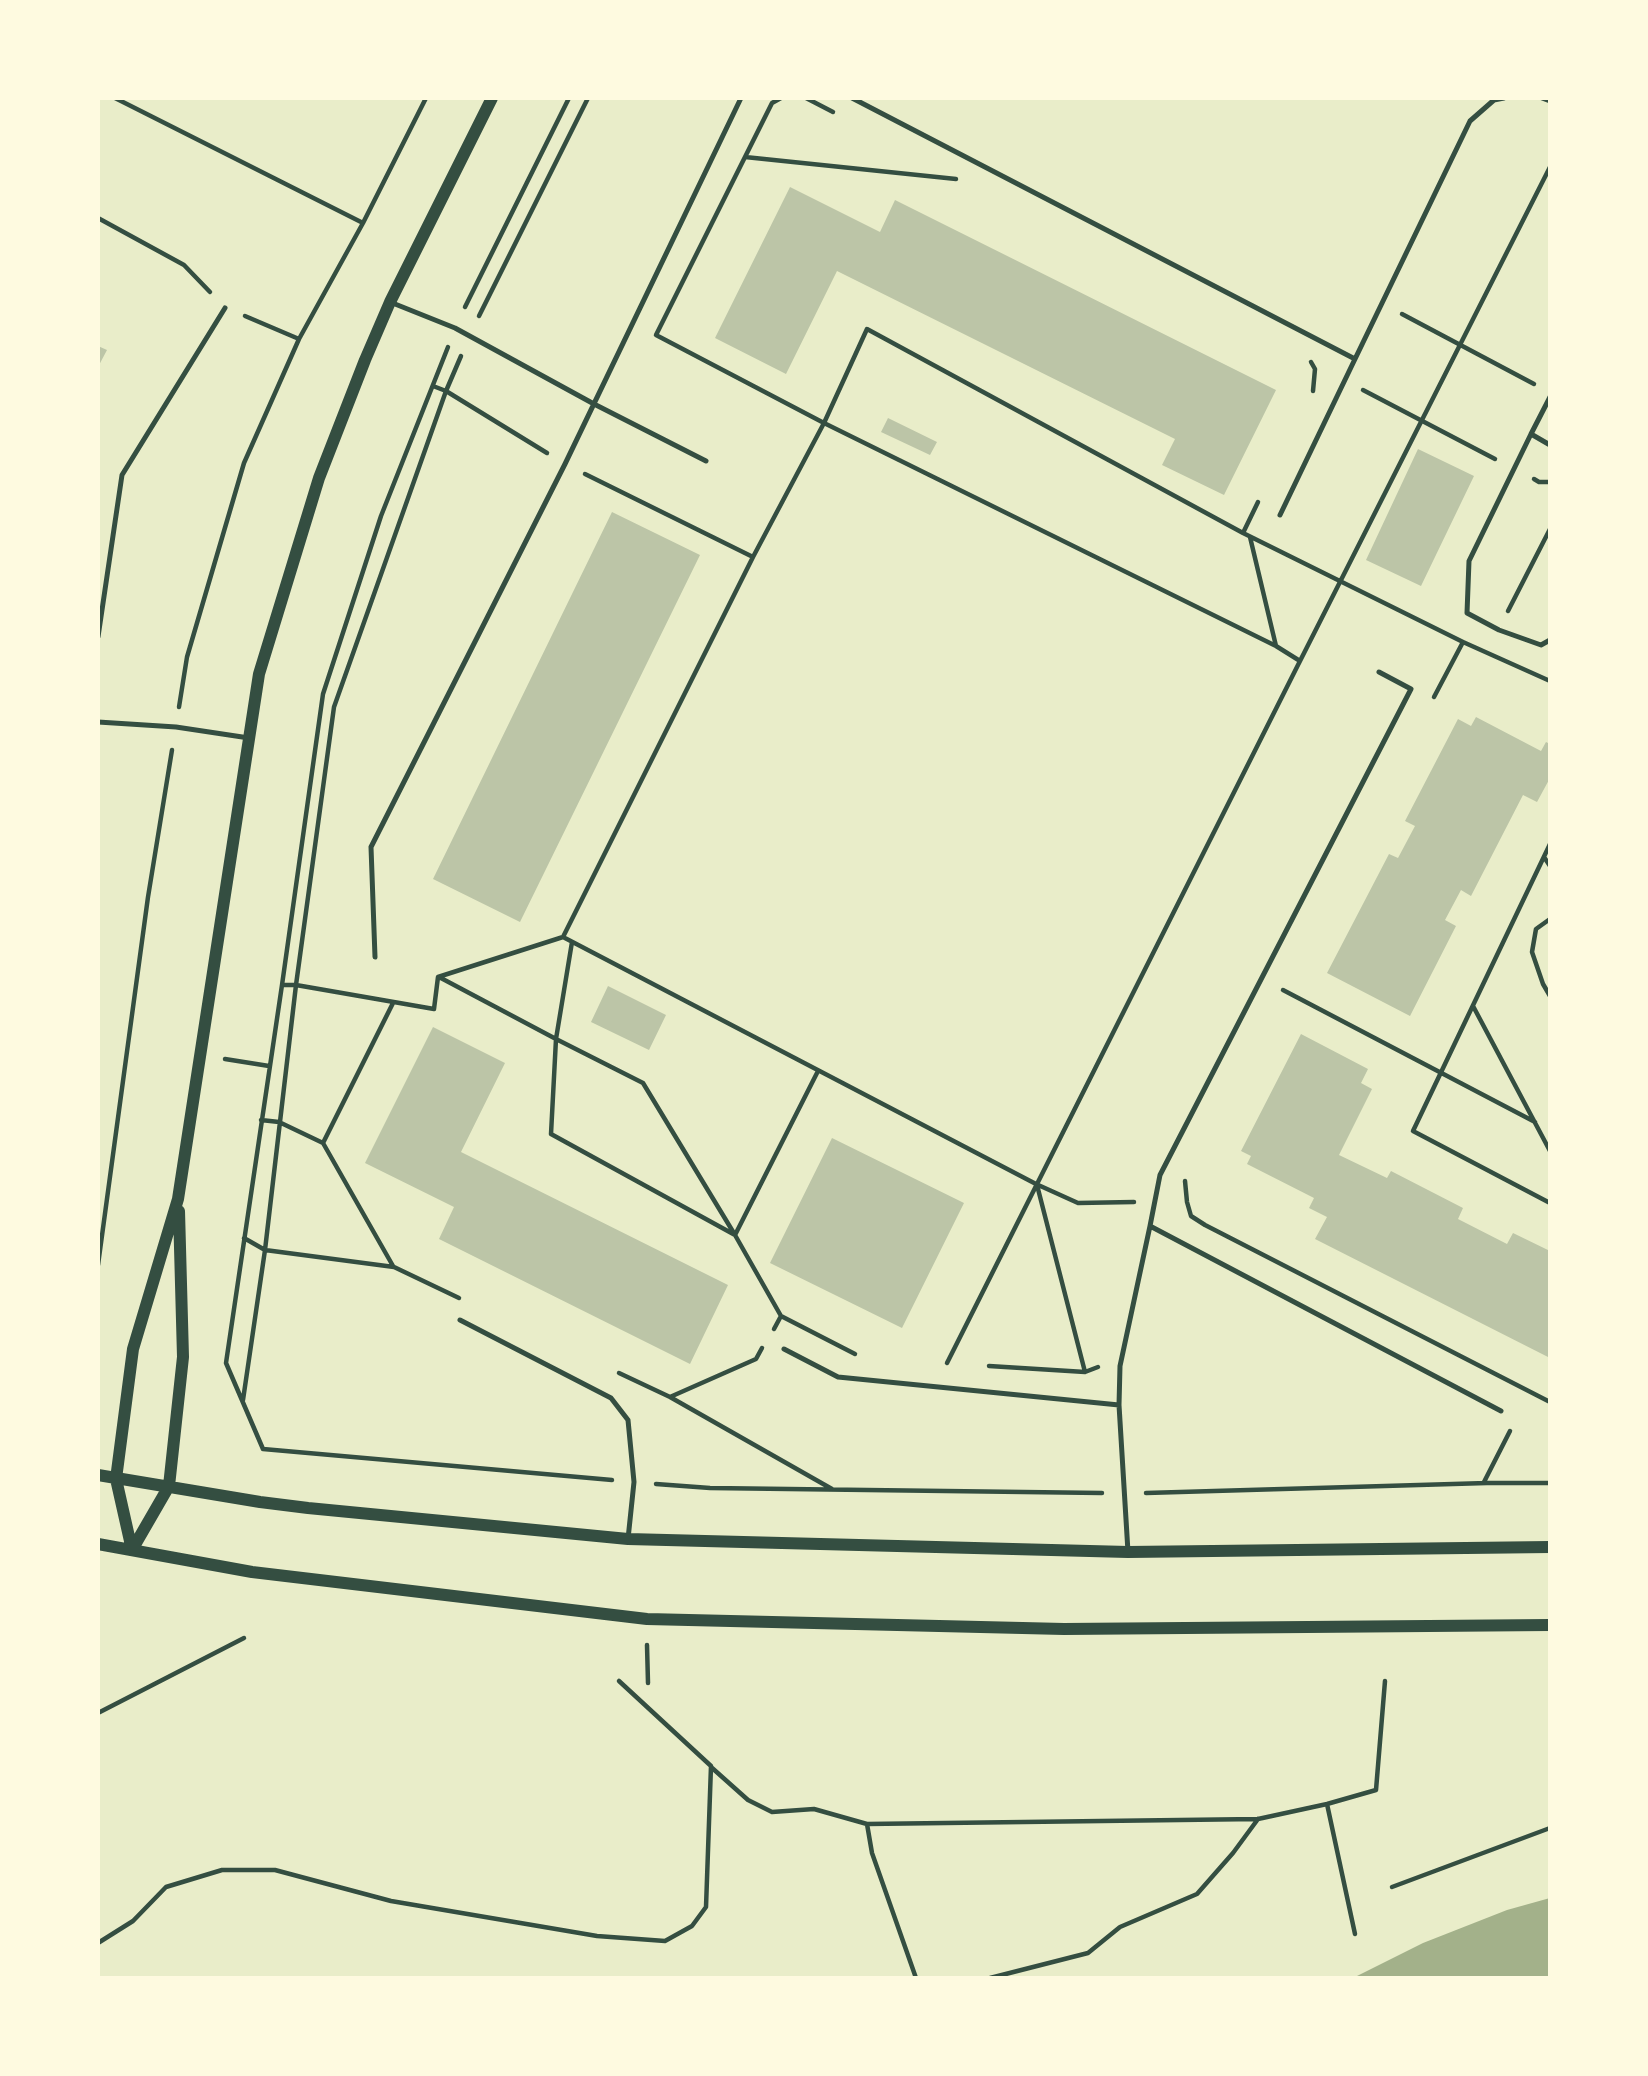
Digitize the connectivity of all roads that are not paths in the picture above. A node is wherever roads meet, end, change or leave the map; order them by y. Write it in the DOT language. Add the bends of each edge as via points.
graph roads {
  1 [pos="492,98"];
  2 [pos="741,98"];
  3 [pos="852,98"];
  4 [pos="1504,98"];
  5 [pos="1542,98"];
  6 [pos="1550,101"];
  7 [pos="390,302"];
  8 [pos="225,308"];
  9 [pos="1355,359"];
  10 [pos="1550,397"];
  11 [pos="594,404"];
  12 [pos="1531,434"];
  13 [pos="1550,445"];
  14 [pos="706,461"];
  15 [pos="1280,515"];
  16 [pos="98,637"];
  17 [pos="1550,640"];
  18 [pos="1379,672"];
  19 [pos="98,722"];
  20 [pos="249,737"];
  21 [pos="375,957"];
  22 [pos="178,1199"];
  23 [pos="1150,1226"];
  24 [pos="460,1320"];
  25 [pos="784,1349"];
  26 [pos="1119,1405"];
  27 [pos="1502,1411"];
  28 [pos="98,1475"];
  29 [pos="116,1479"];
  30 [pos="169,1486"];
  31 [pos="628,1539"];
  32 [pos="98,1544"];
  33 [pos="1550,1546"];
  34 [pos="132,1550"];
  35 [pos="1128,1552"];
  36 [pos="1550,1625"];
  1 -- 7 [label="street"];
  2 -- 11 [label="lane"];
  3 -- 9 [label="lane"];
  4 -- 9 [label="lane" via="1494,100 1470,121"];
  5 -- 6 [label="lane"];
  7 -- 11 [label="lane" via="454,328"];
  7 -- 20 [label="street" via="319,478 259,674"];
  8 -- 16 [label="lane" via="122,475"];
  9 -- 15 [label="lane"];
  10 -- 12 [label="lane"];
  11 -- 14 [label="lane"];
  11 -- 21 [label="lane" via="371,847"];
  12 -- 13 [label="lane"];
  12 -- 17 [label="lane" via="1469,561 1467,613 1541,645"];
  18 -- 23 [label="lane" via="1411,689 1160,1175"];
  19 -- 20 [label="lane"];
  20 -- 22 [label="street"];
  22 -- 29 [label="street" via="133,1349"];
  22 -- 30 [label="street" via="183,1357"];
  23 -- 26 [label="lane" via="1120,1366"];
  23 -- 27 [label="lane"];
  24 -- 31 [label="lane" via="611,1398 628,1420 634,1482"];
  25 -- 26 [label="lane" via="838,1377"];
  26 -- 35 [label="lane"];
  28 -- 29 [label="street"];
  29 -- 30 [label="street"];
  29 -- 34 [label="street"];
  30 -- 31 [label="street" via="308,1508"];
  30 -- 34 [label="street"];
  31 -- 35 [label="street"];
  32 -- 34 [label="street"];
  33 -- 35 [label="street"];
  34 -- 36 [label="street" via="252,1572 647,1619 1064,1629"];
}
